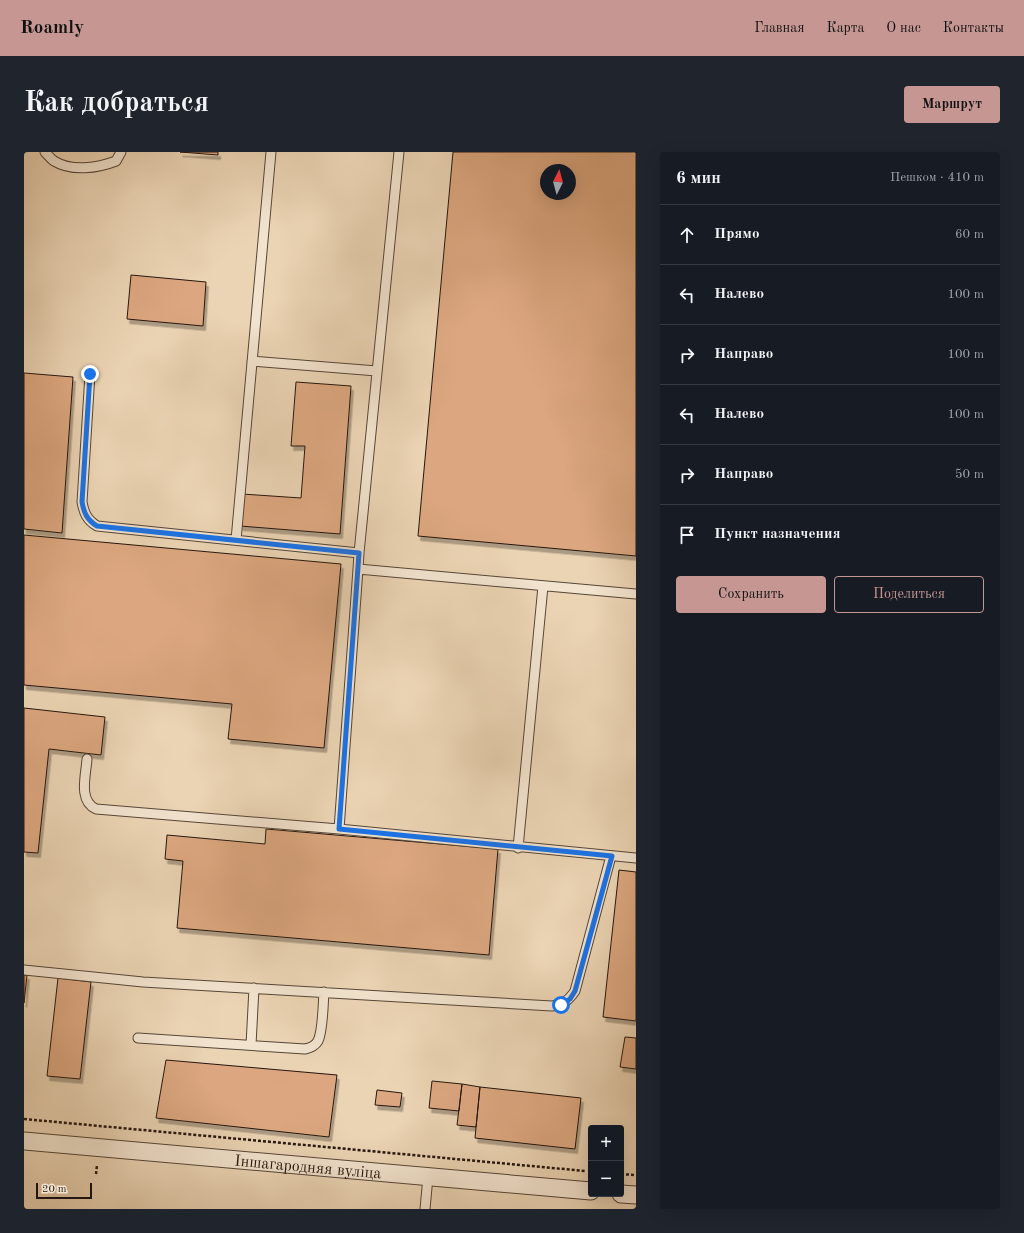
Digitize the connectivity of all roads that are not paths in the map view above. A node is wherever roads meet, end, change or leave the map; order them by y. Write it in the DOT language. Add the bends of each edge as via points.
graph roads {
  1 [pos="45,152"];
  2 [pos="121,152"];
  3 [pos="271,152"];
  4 [pos="399,152"];
  5 [pos="252,361"];
  6 [pos="377,371"];
  7 [pos="90,374"];
  8 [pos="236,540"];
  9 [pos="359,553"];
  10 [pos="358,569"];
  11 [pos="544,586"];
  12 [pos="636,594"];
  13 [pos="87,759"];
  14 [pos="339,829"];
  15 [pos="518,848"];
  16 [pos="612,856"];
  17 [pos="636,858"];
  18 [pos="24,970"];
  19 [pos="254,988"];
  20 [pos="324,992"];
  21 [pos="138,1038"];
  22 [pos="251,1045"];
  23 [pos="28,1144"];
  24 [pos="428,1177"];
  25 [pos="588,1191"];
  26 [pos="624,1194"];
  27 [pos="636,1195"];
  28 [pos="425,1209"];
  1 -- 2 [label="lane" via="54,161 83,168 116,161"];
  3 -- 5 [label="lane"];
  4 -- 6 [label="lane"];
  5 -- 6 [label="lane"];
  5 -- 8 [label="lane"];
  6 -- 9 [label="lane"];
  7 -- 8 [label="lane" via="82,502 84,513 90,522 97,526"];
  8 -- 9 [label="lane"];
  9 -- 10 [label="lane"];
  10 -- 11 [label="lane"];
  10 -- 14 [label="lane"];
  11 -- 12 [label="lane"];
  11 -- 15 [label="lane"];
  13 -- 14 [label="lane" via="84,793 90,807 96,810"];
  14 -- 15 [label="lane"];
  15 -- 16 [label="lane"];
  16 -- 17 [label="lane"];
  16 -- 20 [label="lane" via="575,991 570,999 561,1005"];
  18 -- 19 [label="lane" via="143,982"];
  19 -- 20 [label="lane"];
  19 -- 22 [label="lane"];
  20 -- 22 [label="lane" via="320,1033 318,1041 312,1047 305,1049"];
  21 -- 22 [label="lane"];
  23 -- 24 [label="street, Іншагародняя вуліца"];
  24 -- 25 [label="street, Іншагародняя вуліца"];
  24 -- 28 [label="lane"];
  26 -- 27 [label="street"];
}
